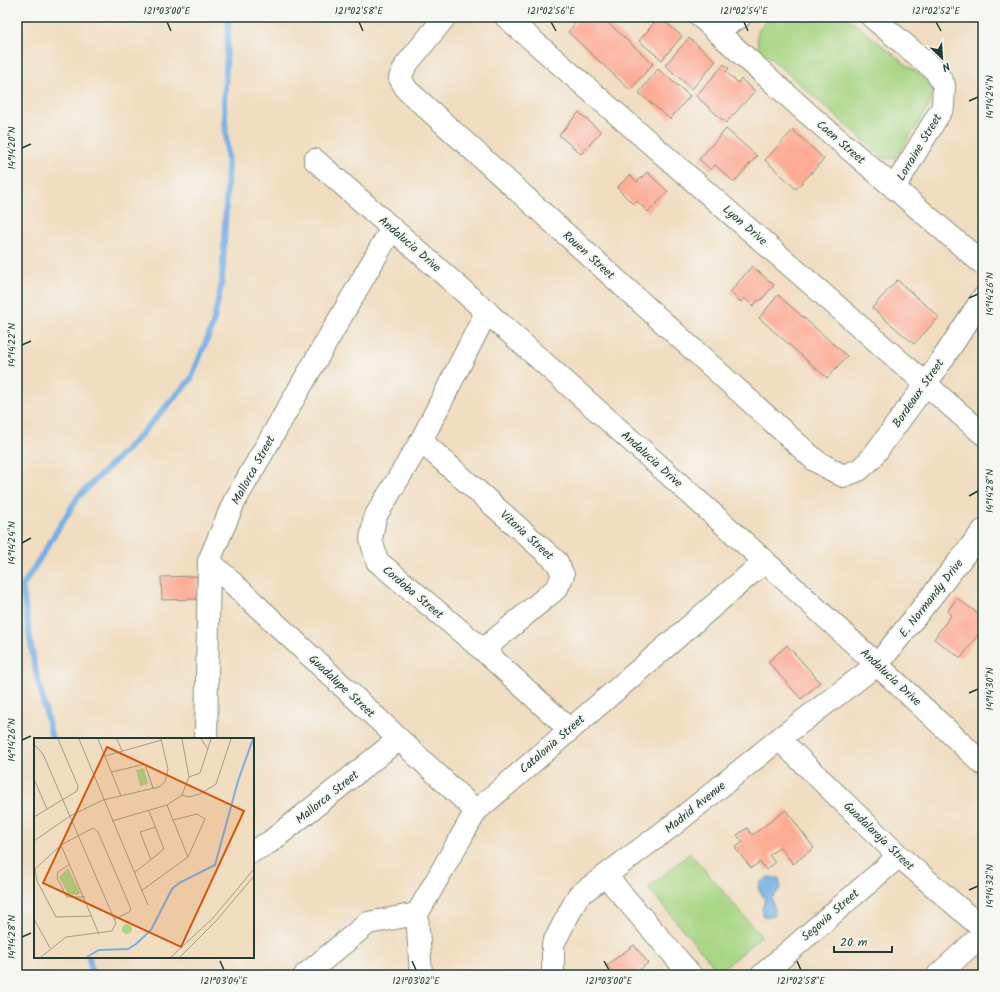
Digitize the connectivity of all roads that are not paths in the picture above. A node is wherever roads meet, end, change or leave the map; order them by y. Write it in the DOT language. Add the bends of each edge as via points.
graph roads {
  1 [pos="445,17"];
  2 [pos="506,17"];
  3 [pos="740,17"];
  4 [pos="872,17"];
  5 [pos="708,24"];
  6 [pos="315,160"];
  7 [pos="894,188"];
  8 [pos="392,228"];
  9 [pos="983,264"];
  10 [pos="983,298"];
  11 [pos="487,310"];
  12 [pos="926,384"];
  13 [pos="983,434"];
  14 [pos="421,441"];
  15 [pos="843,476"];
  16 [pos="983,531"];
  17 [pos="209,561"];
  18 [pos="764,561"];
  19 [pos="483,650"];
  20 [pos="878,664"];
  21 [pos="569,729"];
  22 [pos="206,738"];
  23 [pos="399,739"];
  24 [pos="779,739"];
  25 [pos="983,764"];
  26 [pos="476,811"];
  27 [pos="254,850"];
  28 [pos="899,856"];
  29 [pos="606,876"];
  30 [pos="418,914"];
  31 [pos="983,929"];
  32 [pos="983,934"];
  33 [pos="305,975"];
  34 [pos="421,975"];
  35 [pos="553,975"];
  36 [pos="691,975"];
  37 [pos="762,975"];
  38 [pos="938,975"];
  1 -- 15 [label="street, Rouen Street" via="406,65 400,78 407,90 816,461"];
  2 -- 12 [label="street, Lyon Drive"];
  3 -- 5 [label="street"];
  4 -- 7 [label="street, Lorraine Street" via="935,70 944,85 943,107"];
  5 -- 7 [label="street, Caen Street"];
  6 -- 8 [label="street, Andalucia Drive"];
  7 -- 9 [label="street, Caen Street"];
  8 -- 11 [label="street, Andalucia Drive"];
  8 -- 17 [label="street, Mallorca Street" via="234,502"];
  10 -- 12 [label="street, Bordeaux Street"];
  11 -- 14 [label="street, Cordoba Street"];
  11 -- 18 [label="street, Andalucia Drive"];
  12 -- 13 [label="street, Lyon Drive"];
  12 -- 15 [label="street, Bordeaux Street" via="871,460 859,470"];
  14 -- 19 [label="street, Cordoba Street" via="375,517 371,539 376,561"];
  14 -- 19 [label="street, Vitoria Street" via="557,562 563,575 557,588"];
  16 -- 20 [label="street, E. Normandy Drive"];
  17 -- 22 [label="street, Mallorca Street"];
  17 -- 23 [label="street, Guadalupe Street"];
  18 -- 20 [label="street, Andalucia Drive"];
  18 -- 21 [label="street, Catalonia Street"];
  19 -- 21 [label="street, Cordoba Street"];
  20 -- 24 [label="street, Madrid Avenue"];
  20 -- 25 [label="street, Andalucia Drive"];
  21 -- 26 [label="street, Catalonia Street"];
  23 -- 26 [label="street, Guadalupe Street"];
  23 -- 27 [label="street, Mallorca Street" via="270,842"];
  24 -- 28 [label="street, Guadalaraja Street"];
  24 -- 29 [label="street, Madrid Avenue"];
  26 -- 30 [label="street, Catalonia Street"];
  28 -- 31 [label="street, Guadalaraja Street"];
  28 -- 37 [label="street, Segovia Street"];
  29 -- 35 [label="street, Madrid Avenue" via="578,896 574,903 553,944"];
  29 -- 36 [label="street"];
  30 -- 33 [label="street" via="368,923"];
  30 -- 34 [label="street"];
  32 -- 38 [label="street"];
}
